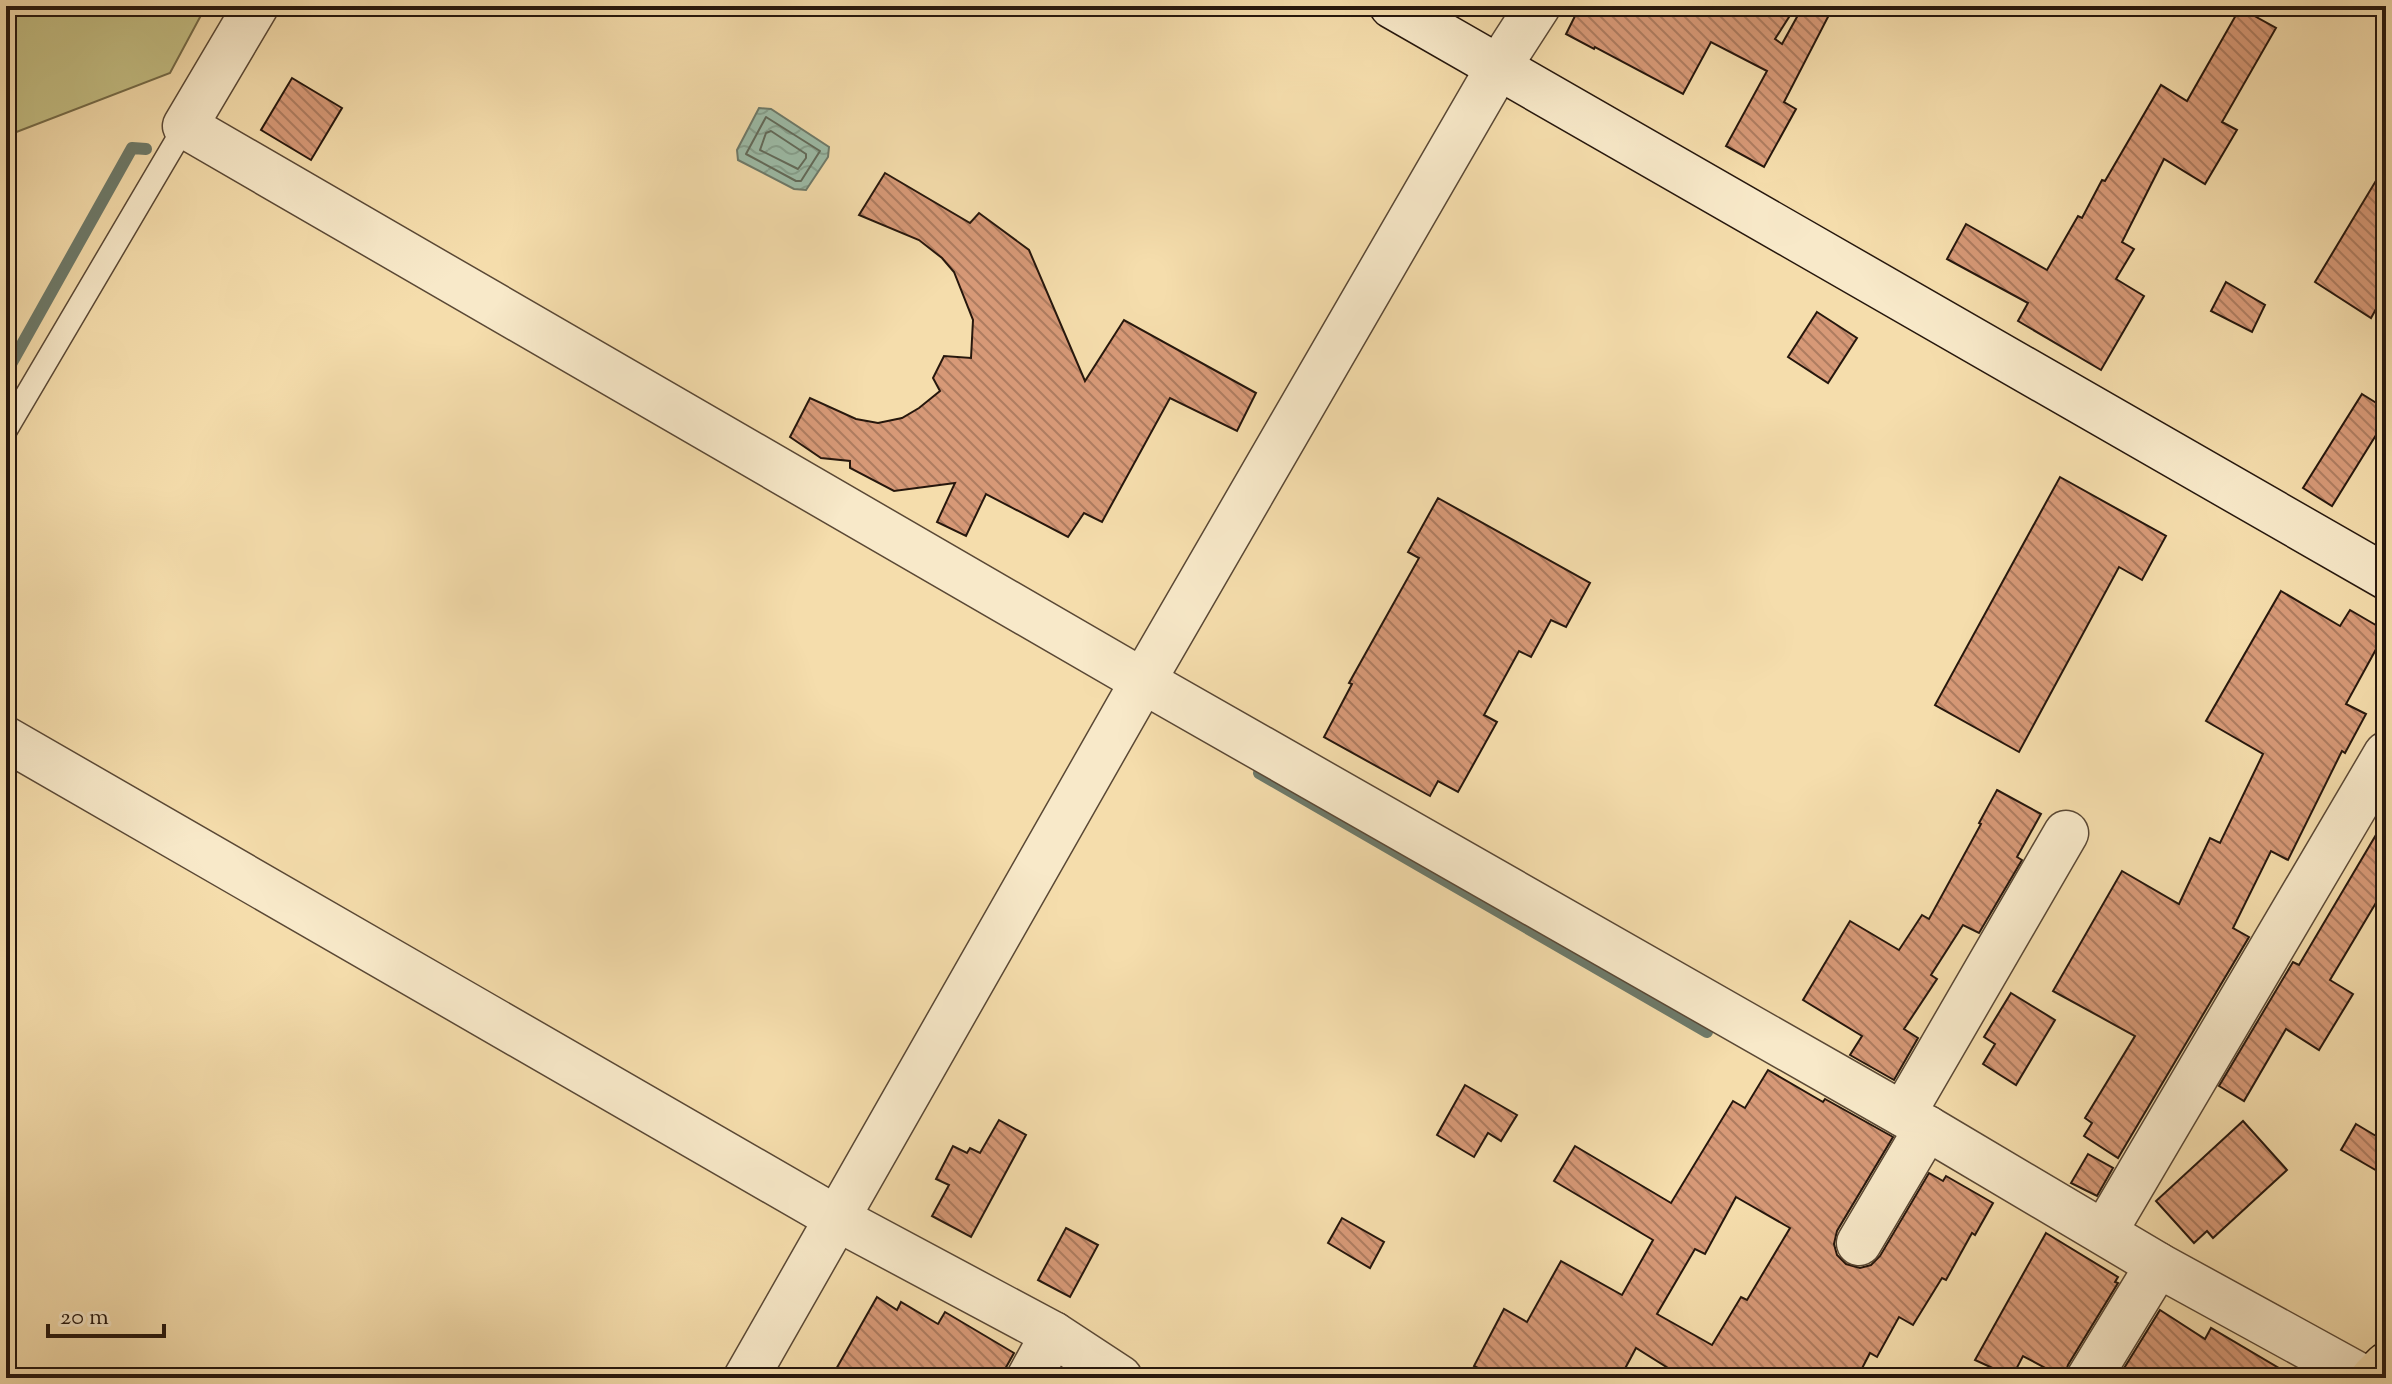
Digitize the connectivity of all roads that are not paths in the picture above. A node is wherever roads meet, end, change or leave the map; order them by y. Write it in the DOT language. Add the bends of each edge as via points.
graph roads {
  1 [pos="256,6"];
  2 [pos="1392,6"];
  3 [pos="1538,6"];
  4 [pos="1498,68"];
  5 [pos="185,126"];
  6 [pos="6,430"];
  7 [pos="2386,577"];
  8 [pos="1143,681"];
  9 [pos="6,739"];
  10 [pos="2386,754"];
  11 [pos="2066,833"];
  12 [pos="1915,1121"];
  13 [pos="838,1219"];
  14 [pos="2105,1231"];
  15 [pos="1859,1243"];
  16 [pos="2158,1265"];
  17 [pos="1053,1334"];
  18 [pos="2386,1365"];
  19 [pos="746,1378"];
  20 [pos="1029,1378"];
  21 [pos="1120,1378"];
  22 [pos="2089,1378"];
  23 [pos="2364,1378"];
  24 [pos="2373,1378"];
  1 -- 5 [label="street"];
  2 -- 4 [label="street"];
  3 -- 4 [label="street"];
  4 -- 7 [label="street"];
  4 -- 8 [label="street"];
  5 -- 6 [label="lane"];
  5 -- 8 [label="street"];
  8 -- 12 [label="street"];
  8 -- 13 [label="street"];
  9 -- 13 [label="street"];
  10 -- 14 [label="street"];
  11 -- 12 [label="street"];
  12 -- 14 [label="street"];
  12 -- 15 [label="street"];
  13 -- 17 [label="street"];
  13 -- 19 [label="street"];
  14 -- 16 [label="street"];
  16 -- 22 [label="street"];
  16 -- 23 [label="street"];
  17 -- 20 [label="street"];
  17 -- 21 [label="street"];
  18 -- 24 [label="main road"];
}
